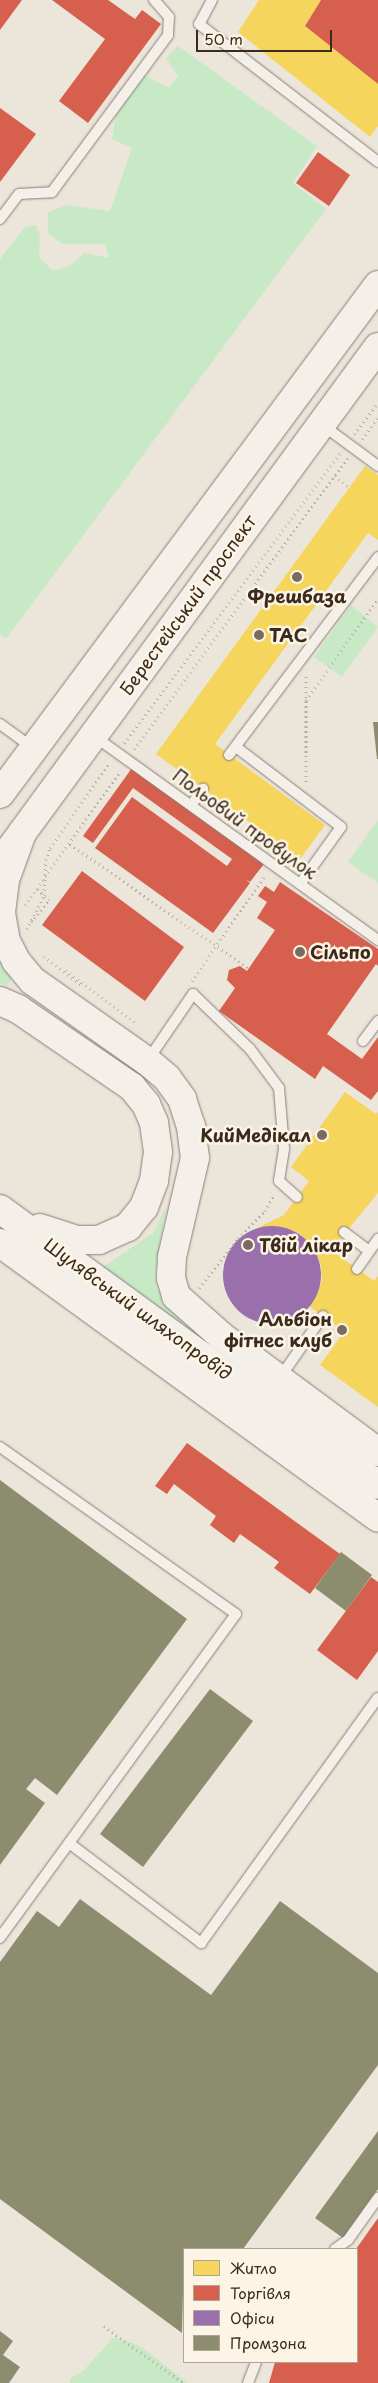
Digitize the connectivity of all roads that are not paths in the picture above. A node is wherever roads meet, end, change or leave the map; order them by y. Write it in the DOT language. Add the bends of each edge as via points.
graph roads {
  1 [pos="154,0"];
  2 [pos="212,0"];
  3 [pos="378,162"];
  4 [pos="0,219"];
  5 [pos="378,285"];
  6 [pos="378,347"];
  7 [pos="321,424"];
  8 [pos="364,456"];
  9 [pos="378,460"];
  10 [pos="378,466"];
  11 [pos="378,558"];
  12 [pos="0,724"];
  13 [pos="93,735"];
  14 [pos="34,748"];
  15 [pos="203,789"];
  16 [pos="0,794"];
  17 [pos="192,804"];
  18 [pos="22,833"];
  19 [pos="0,864"];
  20 [pos="300,884"];
  21 [pos="378,940"];
  22 [pos="0,1001"];
  23 [pos="378,1021"];
  24 [pos="363,1041"];
  25 [pos="147,1061"];
  26 [pos="297,1197"];
  27 [pos="0,1208"];
  28 [pos="344,1232"];
  29 [pos="378,1238"];
  30 [pos="0,1243"];
  31 [pos="369,1251"];
  32 [pos="357,1268"];
  33 [pos="323,1316"];
  34 [pos="279,1379"];
  35 [pos="268,1420"];
  36 [pos="0,1447"];
  37 [pos="378,1452"];
  38 [pos="378,1485"];
  39 [pos="378,1518"];
  40 [pos="378,1698"];
  41 [pos="69,1843"];
  42 [pos="0,1938"];
  43 [pos="378,2198"];
  44 [pos="336,2248"];
  45 [pos="256,2363"];
  46 [pos="248,2383"];
  1 -- 4 [label="lane" via="169,17 168,35 52,192 19,194"];
  2 -- 3 [label="lane" via="199,24"];
  5 -- 14 [label="main road, Берестейський проспект"];
  6 -- 7 [label="main road, Берестейський проспект"];
  7 -- 8 [label="lane"];
  7 -- 13 [label="main road, Берестейський проспект"];
  8 -- 9 [label="lane"];
  8 -- 10 [label="lane"];
  11 -- 20 [label="lane" via="232,751 341,827"];
  12 -- 14 [label="lane"];
  13 -- 17 [label="lane, Польовий провулок"];
  13 -- 18 [label="main road, Берестейський проспект"];
  14 -- 16 [label="main road, Берестейський проспект"];
  15 -- 17 [label="lane"];
  17 -- 20 [label="lane, Польовий провулок"];
  18 -- 19 [label="main road, Берестейський проспект"];
  18 -- 25 [label="main road" via="5,880 1,913 6,941 16,961 33,981"];
  20 -- 21 [label="lane, Польовий провулок"];
  22 -- 27 [label="main road" via="18,1009 132,1087 146,1104 154,1123 158,1152 154,1181 144,1207 128,1227 100,1240 76,1240 51,1233"];
  23 -- 24 [label="lane"];
  25 -- 26 [label="lane" via="193,994 250,1049 279,1088 284,1149 279,1182"];
  25 -- 34 [label="main road" via="167,1078 182,1099 195,1158 172,1257 171,1278 176,1296 186,1308"];
  27 -- 35 [label="main road, Шулявський шляхопровід"];
  28 -- 31 [label="lane"];
  29 -- 31 [label="lane"];
  30 -- 35 [label="main road, Шулявський шляхопровід"];
  31 -- 32 [label="lane"];
  33 -- 34 [label="lane"];
  34 -- 37 [label="main road"];
  35 -- 38 [label="main road"];
  35 -- 39 [label="main road"];
  36 -- 41 [label="lane" via="236,1614"];
  40 -- 41 [label="lane" via="201,1943"];
  41 -- 42 [label="lane"];
  43 -- 44 [label="lane" via="348,2240"];
  45 -- 46 [label="lane"];
}
